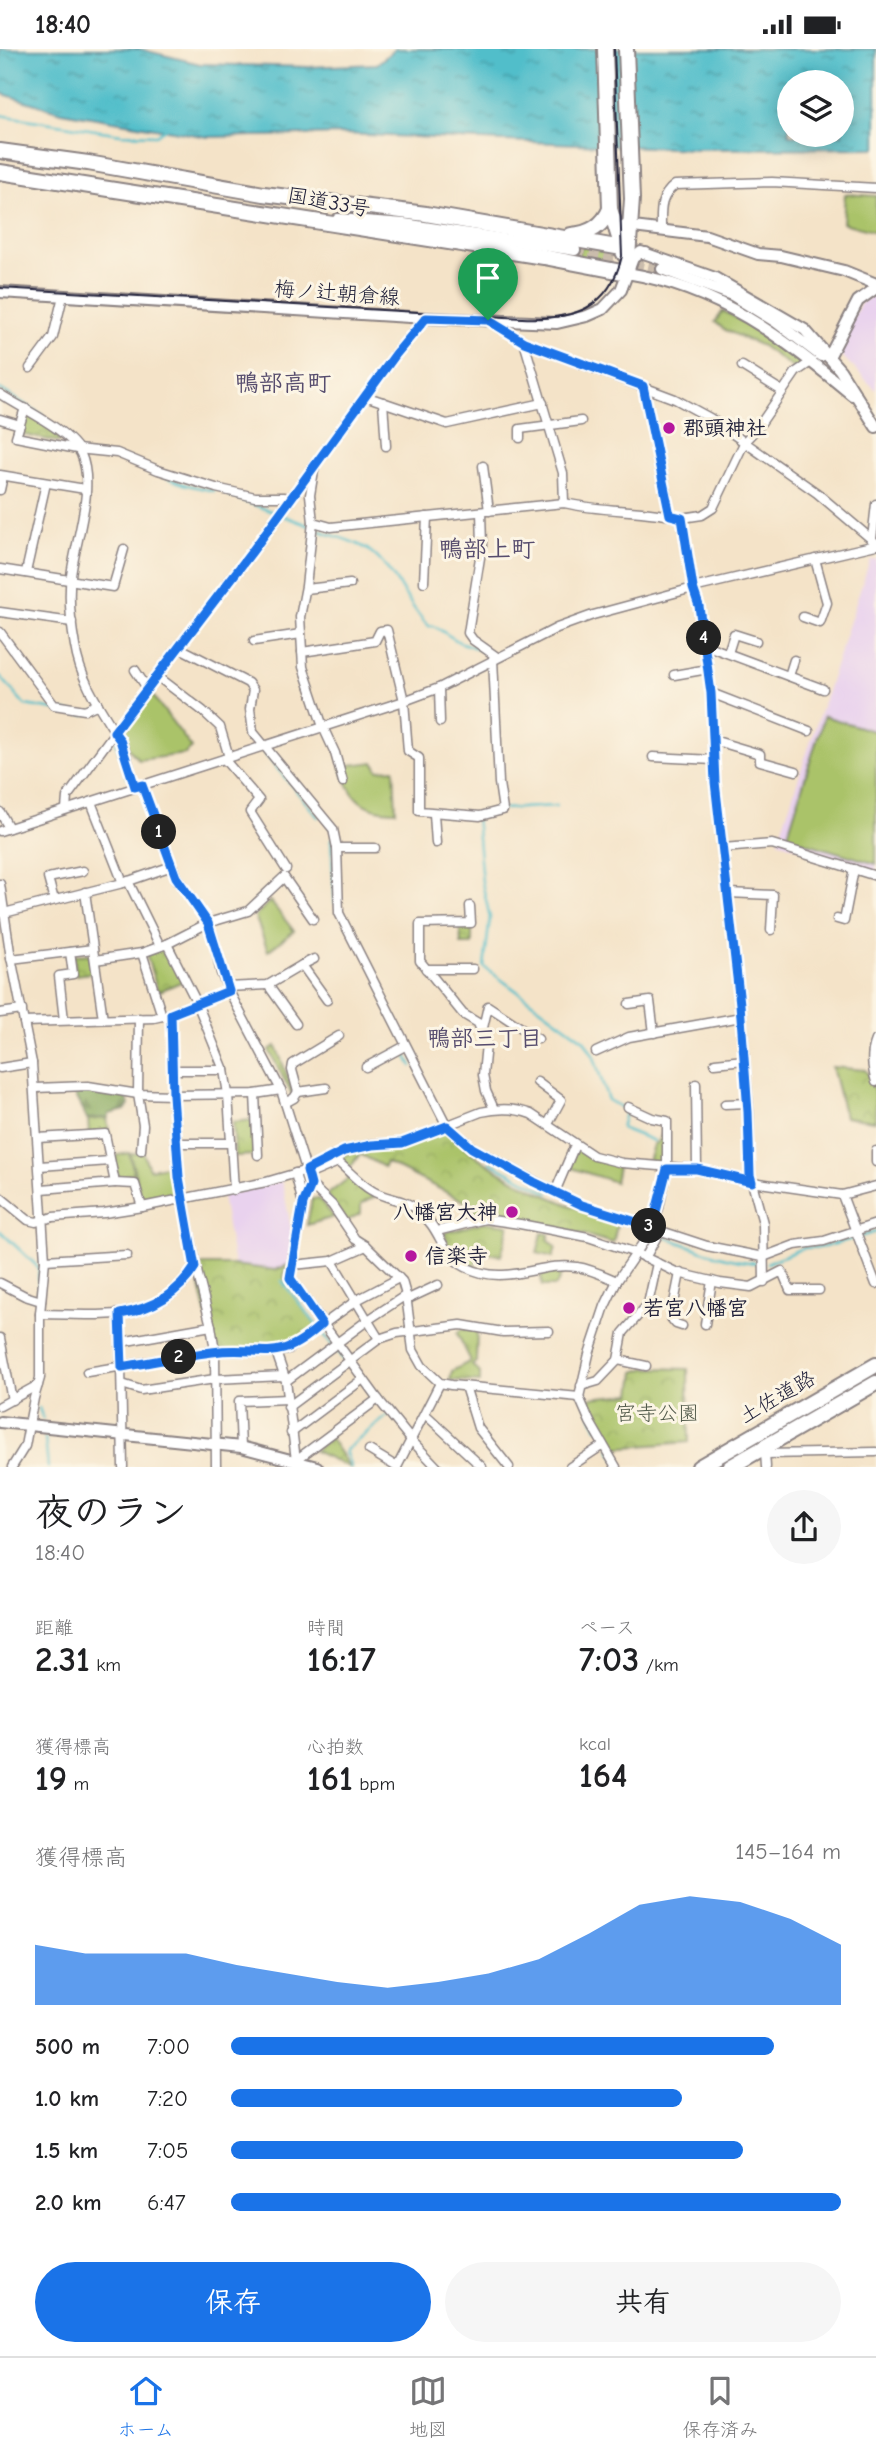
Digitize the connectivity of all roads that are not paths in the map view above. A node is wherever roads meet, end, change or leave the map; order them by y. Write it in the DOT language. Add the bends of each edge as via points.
graph roads {
  1 [pos="605,49"];
  2 [pos="626,49"];
  3 [pos="0,151"];
  4 [pos="0,172"];
  5 [pos="876,188"];
  6 [pos="264,194"];
  7 [pos="611,208"];
  8 [pos="261,212"];
  9 [pos="404,224"];
  10 [pos="632,227"];
  11 [pos="661,229"];
  12 [pos="552,236"];
  13 [pos="626,248"];
  14 [pos="575,250"];
  15 [pos="646,253"];
  16 [pos="662,269"];
  17 [pos="627,273"];
  18 [pos="876,286"];
  19 [pos="0,292"];
  20 [pos="63,296"];
  21 [pos="426,318"];
  22 [pos="488,320"];
  23 [pos="524,342"];
  24 [pos="829,357"];
  25 [pos="811,362"];
  26 [pos="742,366"];
  27 [pos="30,368"];
  28 [pos="836,374"];
  29 [pos="643,386"];
  30 [pos="782,391"];
  31 [pos="0,394"];
  32 [pos="365,396"];
  33 [pos="383,402"];
  34 [pos="542,403"];
  35 [pos="25,408"];
  36 [pos="0,419"];
  37 [pos="581,421"];
  38 [pos="20,425"];
  39 [pos="549,425"];
  40 [pos="876,427"];
  41 [pos="520,439"];
  42 [pos="745,441"];
  43 [pos="386,446"];
  44 [pos="77,449"];
  45 [pos="315,464"];
  46 [pos="483,466"];
  47 [pos="1,476"];
  48 [pos="46,483"];
  49 [pos="85,489"];
  50 [pos="0,490"];
  51 [pos="289,499"];
  52 [pos="564,503"];
  53 [pos="876,503"];
  54 [pos="485,512"];
  55 [pos="670,515"];
  56 [pos="427,517"];
  57 [pos="682,518"];
  58 [pos="312,526"];
  59 [pos="875,542"];
  60 [pos="124,549"];
  61 [pos="815,559"];
  62 [pos="0,569"];
  63 [pos="26,572"];
  64 [pos="70,579"];
  65 [pos="425,582"];
  66 [pos="350,584"];
  67 [pos="693,588"];
  68 [pos="306,589"];
  69 [pos="0,612"];
  70 [pos="803,617"];
  71 [pos="72,622"];
  72 [pos="0,632"];
  73 [pos="301,634"];
  74 [pos="254,641"];
  75 [pos="755,641"];
  76 [pos="705,645"];
  77 [pos="178,647"];
  78 [pos="302,652"];
  79 [pos="728,653"];
  80 [pos="495,658"];
  81 [pos="794,660"];
  82 [pos="135,670"];
  83 [pos="708,670"];
  84 [pos="674,675"];
  85 [pos="157,676"];
  86 [pos="789,676"];
  87 [pos="147,688"];
  88 [pos="439,688"];
  89 [pos="823,689"];
  90 [pos="711,693"];
  91 [pos="404,701"];
  92 [pos="98,704"];
  93 [pos="440,722"];
  94 [pos="323,727"];
  95 [pos="809,731"];
  96 [pos="114,732"];
  97 [pos="713,740"];
  98 [pos="263,745"];
  99 [pos="653,757"];
  100 [pos="226,758"];
  101 [pos="713,760"];
  102 [pos="796,771"];
  103 [pos="343,782"];
  104 [pos="139,786"];
  105 [pos="91,802"];
  106 [pos="66,809"];
  107 [pos="0,812"];
  108 [pos="434,814"];
  109 [pos="4,830"];
  110 [pos="436,843"];
  111 [pos="337,848"];
  112 [pos="375,848"];
  113 [pos="723,848"];
  114 [pos="172,866"];
  115 [pos="286,869"];
  116 [pos="854,869"];
  117 [pos="83,871"];
  118 [pos="876,876"];
  119 [pos="126,882"];
  120 [pos="0,884"];
  121 [pos="85,893"];
  122 [pos="728,893"];
  123 [pos="54,901"];
  124 [pos="470,906"];
  125 [pos="2,909"];
  126 [pos="313,919"];
  127 [pos="836,919"];
  128 [pos="208,923"];
  129 [pos="420,924"];
  130 [pos="410,925"];
  131 [pos="771,930"];
  132 [pos="164,945"];
  133 [pos="93,949"];
  134 [pos="70,952"];
  135 [pos="142,953"];
  136 [pos="7,955"];
  137 [pos="314,958"];
  138 [pos="95,960"];
  139 [pos="302,965"];
  140 [pos="426,969"];
  141 [pos="473,969"];
  142 [pos="268,985"];
  143 [pos="228,989"];
  144 [pos="327,1000"];
  145 [pos="197,1003"];
  146 [pos="629,1004"];
  147 [pos="22,1010"];
  148 [pos="0,1013"];
  149 [pos="166,1015"];
  150 [pos="741,1017"];
  151 [pos="103,1019"];
  152 [pos="139,1019"];
  153 [pos="64,1020"];
  154 [pos="24,1023"];
  155 [pos="296,1024"];
  156 [pos="482,1032"];
  157 [pos="654,1033"];
  158 [pos="339,1035"];
  159 [pos="538,1039"];
  160 [pos="876,1040"];
  161 [pos="403,1048"];
  162 [pos="596,1052"];
  163 [pos="744,1060"];
  164 [pos="32,1063"];
  165 [pos="715,1063"];
  166 [pos="366,1067"];
  167 [pos="0,1068"];
  168 [pos="172,1070"];
  169 [pos="224,1070"];
  170 [pos="537,1082"];
  171 [pos="876,1082"];
  172 [pos="326,1088"];
  173 [pos="35,1089"];
  174 [pos="281,1090"];
  175 [pos="685,1091"];
  176 [pos="298,1092"];
  177 [pos="138,1094"];
  178 [pos="228,1094"];
  179 [pos="255,1094"];
  180 [pos="173,1095"];
  181 [pos="285,1103"];
  182 [pos="748,1103"];
  183 [pos="725,1104"];
  184 [pos="628,1107"];
  185 [pos="494,1109"];
  186 [pos="548,1124"];
  187 [pos="445,1126"];
  188 [pos="38,1138"];
  189 [pos="176,1143"];
  190 [pos="231,1143"];
  191 [pos="575,1145"];
  192 [pos="141,1150"];
  193 [pos="876,1151"];
  194 [pos="258,1155"];
  195 [pos="110,1161"];
  196 [pos="876,1162"];
  197 [pos="40,1166"];
  198 [pos="667,1169"];
  199 [pos="697,1169"];
  200 [pos="295,1173"];
  201 [pos="307,1173"];
  202 [pos="752,1182"];
  203 [pos="115,1183"];
  204 [pos="311,1185"];
  205 [pos="876,1186"];
  206 [pos="42,1189"];
  207 [pos="234,1190"];
  208 [pos="555,1192"];
  209 [pos="842,1195"];
  210 [pos="0,1197"];
  211 [pos="183,1197"];
  212 [pos="303,1204"];
  213 [pos="142,1207"];
  214 [pos="44,1219"];
  215 [pos="876,1224"];
  216 [pos="437,1231"];
  217 [pos="856,1231"];
  218 [pos="653,1235"];
  219 [pos="366,1246"];
  220 [pos="636,1253"];
  221 [pos="127,1255"];
  222 [pos="763,1257"];
  223 [pos="645,1258"];
  224 [pos="45,1261"];
  225 [pos="332,1261"];
  226 [pos="657,1263"];
  227 [pos="293,1265"];
  228 [pos="195,1267"];
  229 [pos="680,1273"];
  230 [pos="399,1278"];
  231 [pos="617,1281"];
  232 [pos="712,1281"];
  233 [pos="764,1282"];
  234 [pos="0,1283"];
  235 [pos="876,1284"];
  236 [pos="438,1285"];
  237 [pos="819,1290"];
  238 [pos="406,1297"];
  239 [pos="357,1300"];
  240 [pos="41,1301"];
  241 [pos="40,1314"];
  242 [pos="120,1314"];
  243 [pos="368,1320"];
  244 [pos="705,1324"];
  245 [pos="211,1326"];
  246 [pos="682,1326"];
  247 [pos="320,1327"];
  248 [pos="548,1331"];
  249 [pos="409,1333"];
  250 [pos="0,1338"];
  251 [pos="379,1339"];
  252 [pos="121,1342"];
  253 [pos="335,1346"];
  254 [pos="215,1351"];
  255 [pos="275,1352"];
  256 [pos="618,1360"];
  257 [pos="348,1363"];
  258 [pos="876,1365"];
  259 [pos="646,1366"];
  260 [pos="122,1367"];
  261 [pos="87,1372"];
  262 [pos="215,1379"];
  263 [pos="285,1379"];
  264 [pos="361,1380"];
  265 [pos="440,1383"];
  266 [pos="876,1383"];
  267 [pos="122,1384"];
  268 [pos="586,1384"];
  269 [pos="38,1385"];
  270 [pos="465,1386"];
  271 [pos="579,1397"];
  272 [pos="12,1399"];
  273 [pos="377,1400"];
  274 [pos="288,1403"];
  275 [pos="0,1406"];
  276 [pos="425,1414"];
  277 [pos="0,1422"];
  278 [pos="29,1425"];
  279 [pos="291,1433"];
  280 [pos="123,1435"];
  281 [pos="412,1441"];
  282 [pos="216,1444"];
  283 [pos="603,1445"];
  284 [pos="760,1446"];
  285 [pos="242,1447"];
  286 [pos="369,1450"];
  287 [pos="876,1452"];
  288 [pos="296,1460"];
  289 [pos="505,1465"];
  290 [pos="12,1467"];
  291 [pos="122,1467"];
  292 [pos="216,1467"];
  293 [pos="317,1467"];
  294 [pos="397,1467"];
  295 [pos="437,1467"];
  296 [pos="482,1467"];
  297 [pos="570,1467"];
  298 [pos="616,1467"];
  299 [pos="699,1467"];
  300 [pos="730,1467"];
  301 [pos="766,1467"];
  1 -- 7 [label="highway"];
  2 -- 10 [label="highway"];
  3 -- 6 [label="highway, 国道33号"];
  4 -- 8 [label="highway, 国道33号"];
  5 -- 11 [label="street" via="772,182 675,185 663,198"];
  6 -- 9 [label="main road"];
  6 -- 12 [label="highway, 国道33号" via="426,214"];
  7 -- 10 [label="main road" via="617,222"];
  7 -- 12 [label="highway, 国道33号" via="603,222 582,235"];
  7 -- 13 [label="highway"];
  8 -- 9 [label="main road"];
  8 -- 17 [label="highway, 国道33号"];
  9 -- 14 [label="main road"];
  10 -- 11 [label="main road"];
  10 -- 13 [label="highway"];
  11 -- 18 [label="main road" via="844,271"];
  12 -- 13 [label="highway, 国道33号"];
  13 -- 15 [label="main road"];
  13 -- 17 [label="highway"];
  15 -- 17 [label="main road, 梅ノ辻朝倉線" via="636,255"];
  15 -- 24 [label="main road" via="715,278 758,301 805,330"];
  16 -- 28 [label="main road" via="732,295 796,337"];
  17 -- 22 [label="main road, 梅ノ辻朝倉線" via="613,301 587,316 556,323"];
  17 -- 25 [label="main road" via="708,296 751,318"];
  18 -- 24 [label="main road" via="858,301"];
  19 -- 20 [label="main road, 梅ノ辻朝倉線"];
  20 -- 21 [label="main road, 梅ノ辻朝倉線"];
  20 -- 27 [label="street" via="53,337"];
  21 -- 22 [label="main road, 梅ノ辻朝倉線"];
  21 -- 32 [label="street"];
  22 -- 23 [label="street"];
  23 -- 29 [label="street"];
  23 -- 34 [label="street"];
  24 -- 28 [label="main road"];
  25 -- 28 [label="main road"];
  25 -- 30 [label="street"];
  26 -- 30 [label="street"];
  28 -- 40 [label="main road"];
  29 -- 42 [label="street" via="675,399"];
  29 -- 55 [label="street"];
  30 -- 42 [label="street"];
  31 -- 35 [label="street"];
  32 -- 33 [label="street"];
  32 -- 45 [label="street"];
  33 -- 34 [label="street" via="447,424"];
  33 -- 43 [label="street"];
  34 -- 39 [label="street"];
  35 -- 38 [label="street"];
  35 -- 44 [label="street"];
  36 -- 38 [label="street"];
  37 -- 39 [label="street"];
  38 -- 44 [label="street" via="16,437"];
  39 -- 41 [label="street" via="520,429"];
  39 -- 52 [label="street" via="563,473"];
  42 -- 57 [label="street" via="713,508"];
  42 -- 59 [label="street"];
  44 -- 49 [label="street"];
  44 -- 51 [label="street" via="117,453 216,488"];
  45 -- 51 [label="street"];
  45 -- 58 [label="street"];
  46 -- 54 [label="street"];
  47 -- 48 [label="street"];
  47 -- 50 [label="street"];
  48 -- 49 [label="street"];
  48 -- 63 [label="street"];
  49 -- 64 [label="street"];
  51 -- 77 [label="street"];
  52 -- 54 [label="street"];
  52 -- 55 [label="street" via="593,510"];
  53 -- 59 [label="street"];
  54 -- 56 [label="street"];
  54 -- 80 [label="street" via="468,633"];
  55 -- 57 [label="street"];
  56 -- 58 [label="street"];
  56 -- 65 [label="street"];
  57 -- 67 [label="street"];
  58 -- 68 [label="street"];
  59 -- 61 [label="street"];
  60 -- 64 [label="street" via="114,587"];
  61 -- 67 [label="street"];
  61 -- 70 [label="street" via="827,603 820,623"];
  62 -- 63 [label="street"];
  63 -- 64 [label="street"];
  64 -- 71 [label="street"];
  66 -- 68 [label="street"];
  67 -- 76 [label="street"];
  67 -- 80 [label="street" via="593,615"];
  68 -- 73 [label="street"];
  69 -- 71 [label="street"];
  71 -- 92 [label="street" via="79,663"];
  72 -- 92 [label="street" via="54,705 85,710"];
  73 -- 74 [label="street"];
  73 -- 78 [label="street"];
  75 -- 79 [label="street" via="734,634"];
  76 -- 79 [label="street"];
  76 -- 83 [label="street"];
  77 -- 85 [label="street"];
  77 -- 98 [label="street" via="248,683 253,689 253,732"];
  78 -- 91 [label="street" via="376,641 380,631 387,630"];
  78 -- 94 [label="street"];
  79 -- 86 [label="street"];
  80 -- 88 [label="street"];
  80 -- 108 [label="street" via="503,810 480,816"];
  81 -- 86 [label="street"];
  82 -- 87 [label="street"];
  83 -- 84 [label="street"];
  83 -- 90 [label="street"];
  85 -- 87 [label="street"];
  85 -- 100 [label="street" via="220,727"];
  86 -- 89 [label="street"];
  87 -- 96 [label="street"];
  88 -- 91 [label="street"];
  88 -- 93 [label="street"];
  90 -- 95 [label="street"];
  90 -- 97 [label="street"];
  91 -- 94 [label="street"];
  91 -- 108 [label="street" via="408,751 419,758 419,811"];
  92 -- 96 [label="street"];
  94 -- 98 [label="street"];
  94 -- 103 [label="street"];
  96 -- 104 [label="street"];
  96 -- 106 [label="street" via="67,797"];
  97 -- 101 [label="street"];
  97 -- 102 [label="street"];
  98 -- 100 [label="street"];
  98 -- 111 [label="street" via="333,829"];
  99 -- 101 [label="street"];
  100 -- 104 [label="street"];
  100 -- 115 [label="street" via="259,800 250,812"];
  101 -- 113 [label="street"];
  104 -- 105 [label="street"];
  104 -- 114 [label="street"];
  105 -- 106 [label="street"];
  105 -- 119 [label="street"];
  106 -- 109 [label="street"];
  107 -- 109 [label="street"];
  108 -- 110 [label="street"];
  111 -- 112 [label="street"];
  111 -- 161 [label="street" via="339,913 385,1000"];
  113 -- 116 [label="street" via="772,844"];
  113 -- 122 [label="street"];
  114 -- 119 [label="street"];
  114 -- 128 [label="street"];
  116 -- 118 [label="street"];
  116 -- 127 [label="street" via="844,921"];
  117 -- 123 [label="street" via="48,878"];
  119 -- 121 [label="street"];
  119 -- 132 [label="street"];
  120 -- 125 [label="street"];
  121 -- 123 [label="street"];
  121 -- 133 [label="street"];
  122 -- 131 [label="street" via="773,895"];
  122 -- 150 [label="street"];
  123 -- 125 [label="street"];
  124 -- 129 [label="street" via="471,923"];
  125 -- 136 [label="street"];
  126 -- 128 [label="street" via="284,877 248,911"];
  128 -- 132 [label="street"];
  128 -- 143 [label="street"];
  129 -- 130 [label="street"];
  129 -- 140 [label="street" via="420,961"];
  132 -- 135 [label="street"];
  132 -- 145 [label="street"];
  133 -- 134 [label="street"];
  133 -- 138 [label="street"];
  134 -- 136 [label="street"];
  134 -- 153 [label="street" via="73,974 59,976"];
  135 -- 138 [label="street"];
  135 -- 149 [label="street"];
  136 -- 147 [label="street"];
  137 -- 139 [label="street"];
  138 -- 151 [label="street"];
  139 -- 142 [label="street"];
  139 -- 144 [label="street"];
  140 -- 141 [label="street"];
  140 -- 156 [label="street"];
  142 -- 143 [label="street"];
  142 -- 155 [label="street"];
  143 -- 145 [label="street"];
  143 -- 174 [label="street"];
  145 -- 149 [label="street"];
  145 -- 169 [label="street"];
  146 -- 157 [label="street" via="650,1001"];
  147 -- 148 [label="street"];
  147 -- 154 [label="street"];
  149 -- 152 [label="street"];
  149 -- 168 [label="street"];
  150 -- 157 [label="street"];
  150 -- 163 [label="street"];
  151 -- 152 [label="street"];
  151 -- 153 [label="street"];
  152 -- 177 [label="street"];
  153 -- 154 [label="street"];
  154 -- 164 [label="street"];
  156 -- 159 [label="street" via="488,1006"];
  156 -- 185 [label="street" via="486,1044 483,1075"];
  157 -- 162 [label="street" via="629,1037"];
  158 -- 176 [label="street" via="293,1064"];
  160 -- 171 [label="street" via="872,1056"];
  161 -- 166 [label="street"];
  161 -- 187 [label="street"];
  163 -- 165 [label="street"];
  163 -- 182 [label="street"];
  164 -- 167 [label="street"];
  164 -- 173 [label="street"];
  168 -- 169 [label="street"];
  168 -- 180 [label="street"];
  169 -- 178 [label="street"];
  170 -- 186 [label="street" via="561,1100"];
  172 -- 176 [label="street"];
  173 -- 177 [label="street" via="88,1086"];
  173 -- 188 [label="street"];
  174 -- 179 [label="street"];
  174 -- 181 [label="street"];
  175 -- 199 [label="street" via="696,1088"];
  176 -- 181 [label="street"];
  177 -- 180 [label="street"];
  177 -- 192 [label="street"];
  178 -- 179 [label="street"];
  178 -- 180 [label="street"];
  178 -- 190 [label="street"];
  179 -- 194 [label="street"];
  180 -- 189 [label="street"];
  181 -- 201 [label="street"];
  182 -- 183 [label="street"];
  182 -- 202 [label="street"];
  184 -- 198 [label="street" via="667,1121"];
  185 -- 186 [label="street" via="521,1110"];
  185 -- 187 [label="street"];
  186 -- 191 [label="street"];
  187 -- 201 [label="street" via="402,1143 344,1151"];
  187 -- 208 [label="street" via="472,1148"];
  188 -- 195 [label="street" via="105,1134"];
  188 -- 197 [label="street"];
  189 -- 190 [label="street"];
  189 -- 211 [label="street"];
  190 -- 207 [label="street"];
  191 -- 198 [label="street" via="594,1157"];
  191 -- 208 [label="street"];
  193 -- 196 [label="street"];
  195 -- 197 [label="street"];
  195 -- 203 [label="street"];
  197 -- 206 [label="street"];
  198 -- 199 [label="street"];
  198 -- 218 [label="street"];
  199 -- 202 [label="street"];
  200 -- 201 [label="street"];
  200 -- 207 [label="street"];
  200 -- 212 [label="street"];
  201 -- 204 [label="street"];
  201 -- 216 [label="street" via="338,1162 372,1191 419,1211"];
  202 -- 209 [label="street"];
  202 -- 222 [label="street" via="763,1223"];
  203 -- 206 [label="street"];
  203 -- 213 [label="street" via="135,1184"];
  204 -- 212 [label="street"];
  204 -- 219 [label="street"];
  205 -- 209 [label="street"];
  206 -- 214 [label="street"];
  207 -- 211 [label="street"];
  208 -- 218 [label="street"];
  209 -- 217 [label="street"];
  210 -- 214 [label="street" via="28,1220"];
  211 -- 213 [label="street"];
  211 -- 228 [label="street"];
  212 -- 227 [label="street"];
  213 -- 214 [label="street"];
  214 -- 224 [label="street"];
  215 -- 217 [label="street"];
  216 -- 220 [label="street" via="485,1219 588,1237"];
  216 -- 231 [label="street" via="447,1253 482,1273 506,1276 575,1266"];
  217 -- 222 [label="street"];
  217 -- 235 [label="street"];
  218 -- 220 [label="street"];
  218 -- 222 [label="street"];
  218 -- 223 [label="street"];
  219 -- 225 [label="street"];
  219 -- 230 [label="street"];
  220 -- 223 [label="street"];
  220 -- 231 [label="street"];
  221 -- 224 [label="street"];
  222 -- 233 [label="street"];
  223 -- 226 [label="street"];
  224 -- 240 [label="street"];
  225 -- 227 [label="street"];
  225 -- 239 [label="street"];
  226 -- 229 [label="street"];
  226 -- 256 [label="street" via="648,1304 623,1333"];
  227 -- 247 [label="street" via="290,1278"];
  228 -- 242 [label="street" via="179,1287 147,1309"];
  228 -- 245 [label="street"];
  229 -- 232 [label="street"];
  229 -- 246 [label="street" via="671,1318"];
  230 -- 238 [label="street"];
  230 -- 239 [label="street"];
  231 -- 268 [label="street" via="596,1327"];
  232 -- 233 [label="street" via="751,1287"];
  232 -- 244 [label="street"];
  233 -- 237 [label="street" via="782,1271 790,1290"];
  234 -- 240 [label="street"];
  236 -- 238 [label="street"];
  238 -- 243 [label="street"];
  238 -- 249 [label="street"];
  239 -- 243 [label="street"];
  239 -- 247 [label="street"];
  240 -- 241 [label="street"];
  241 -- 242 [label="street"];
  241 -- 269 [label="street"];
  242 -- 252 [label="street"];
  243 -- 251 [label="street"];
  243 -- 253 [label="street"];
  245 -- 252 [label="street"];
  245 -- 254 [label="street"];
  247 -- 253 [label="street"];
  247 -- 255 [label="street" via="289,1349"];
  248 -- 249 [label="street" via="503,1332 461,1325"];
  249 -- 251 [label="street"];
  249 -- 265 [label="street" via="422,1366"];
  250 -- 272 [label="street"];
  251 -- 257 [label="street"];
  252 -- 260 [label="street"];
  253 -- 257 [label="street"];
  253 -- 263 [label="street"];
  254 -- 255 [label="street"];
  254 -- 260 [label="street"];
  254 -- 262 [label="street"];
  255 -- 263 [label="street"];
  256 -- 259 [label="street"];
  256 -- 268 [label="street" via="598,1381"];
  257 -- 264 [label="street"];
  257 -- 274 [label="street"];
  258 -- 284 [label="highway, 土佐道路"];
  260 -- 261 [label="street"];
  260 -- 267 [label="street"];
  262 -- 263 [label="street"];
  262 -- 267 [label="street" via="141,1390"];
  262 -- 282 [label="street"];
  263 -- 274 [label="street"];
  264 -- 273 [label="street"];
  264 -- 279 [label="street"];
  265 -- 270 [label="street"];
  265 -- 276 [label="street"];
  266 -- 284 [label="highway, 土佐道路"];
  267 -- 280 [label="street"];
  268 -- 271 [label="street"];
  269 -- 272 [label="street"];
  269 -- 278 [label="street"];
  270 -- 271 [label="street"];
  270 -- 289 [label="street" via="478,1428"];
  271 -- 283 [label="street"];
  272 -- 275 [label="street"];
  273 -- 281 [label="street"];
  273 -- 288 [label="street"];
  274 -- 279 [label="street"];
  274 -- 285 [label="street" via="239,1401"];
  276 -- 281 [label="street"];
  276 -- 296 [label="street"];
  277 -- 278 [label="main road"];
  278 -- 280 [label="main road"];
  278 -- 290 [label="street" via="25,1446"];
  279 -- 288 [label="street"];
  280 -- 282 [label="main road"];
  280 -- 291 [label="street"];
  281 -- 294 [label="street"];
  281 -- 295 [label="street"];
  282 -- 285 [label="main road"];
  282 -- 292 [label="street"];
  283 -- 297 [label="street"];
  283 -- 298 [label="street"];
  284 -- 287 [label="street"];
  284 -- 299 [label="highway, 土佐道路"];
  284 -- 300 [label="highway, 土佐道路"];
  284 -- 301 [label="street"];
  285 -- 288 [label="main road"];
  286 -- 294 [label="street"];
  288 -- 293 [label="main road"];
}
